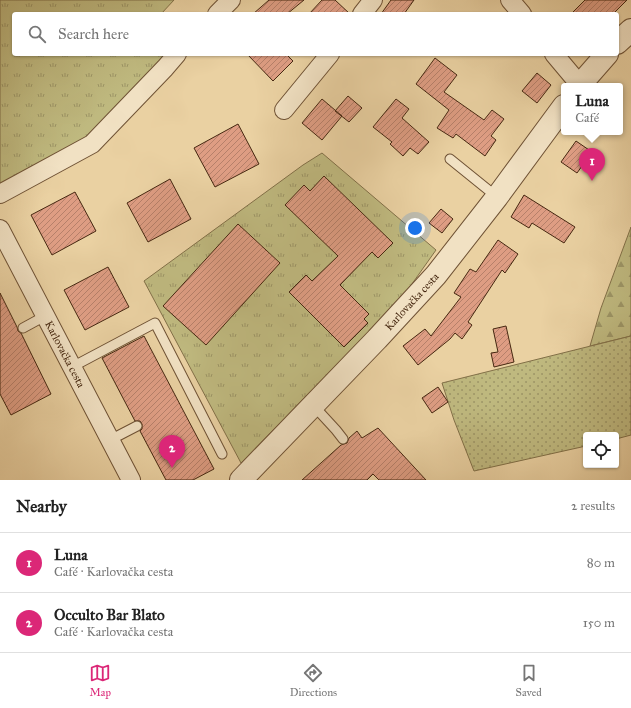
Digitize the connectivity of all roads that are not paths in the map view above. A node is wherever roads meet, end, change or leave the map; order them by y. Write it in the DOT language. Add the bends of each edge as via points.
graph roads {
  1 [pos="231,0"];
  2 [pos="373,0"];
  3 [pos="510,0"];
  4 [pos="219,12"];
  5 [pos="364,12"];
  6 [pos="520,12"];
  7 [pos="631,30"];
  8 [pos="619,40"];
  9 [pos="175,56"];
  10 [pos="328,56"];
  11 [pos="556,56"];
  12 [pos="605,56"];
  13 [pos="577,83"];
  14 [pos="582,83"];
  15 [pos="284,110"];
  16 [pos="561,110"];
  17 [pos="450,159"];
  18 [pos="0,194"];
  19 [pos="497,197"];
  20 [pos="0,229"];
  21 [pos="45,316"];
  22 [pos="23,328"];
  23 [pos="72,367"];
  24 [pos="313,405"];
  25 [pos="137,426"];
  26 [pos="343,439"];
  27 [pos="110,440"];
  28 [pos="222,454"];
  29 [pos="131,480"];
  30 [pos="241,480"];
  1 -- 4 [label="street"];
  2 -- 5 [label="street"];
  3 -- 6 [label="street"];
  7 -- 8 [label="street"];
  9 -- 18 [label="street" via="92,144"];
  10 -- 15 [label="street"];
  11 -- 13 [label="street"];
  12 -- 14 [label="street"];
  16 -- 19 [label="street, Karlovačka cesta"];
  17 -- 19 [label="lane"];
  19 -- 24 [label="street, Karlovačka cesta" via="436,275"];
  20 -- 21 [label="street, Karlovačka cesta"];
  21 -- 22 [label="lane"];
  21 -- 23 [label="street, Karlovačka cesta"];
  23 -- 27 [label="street, Karlovačka cesta"];
  23 -- 28 [label="lane" via="155,323"];
  24 -- 26 [label="lane"];
  24 -- 30 [label="street, Karlovačka cesta"];
  25 -- 27 [label="lane"];
  27 -- 29 [label="street, Karlovačka cesta"];
}
